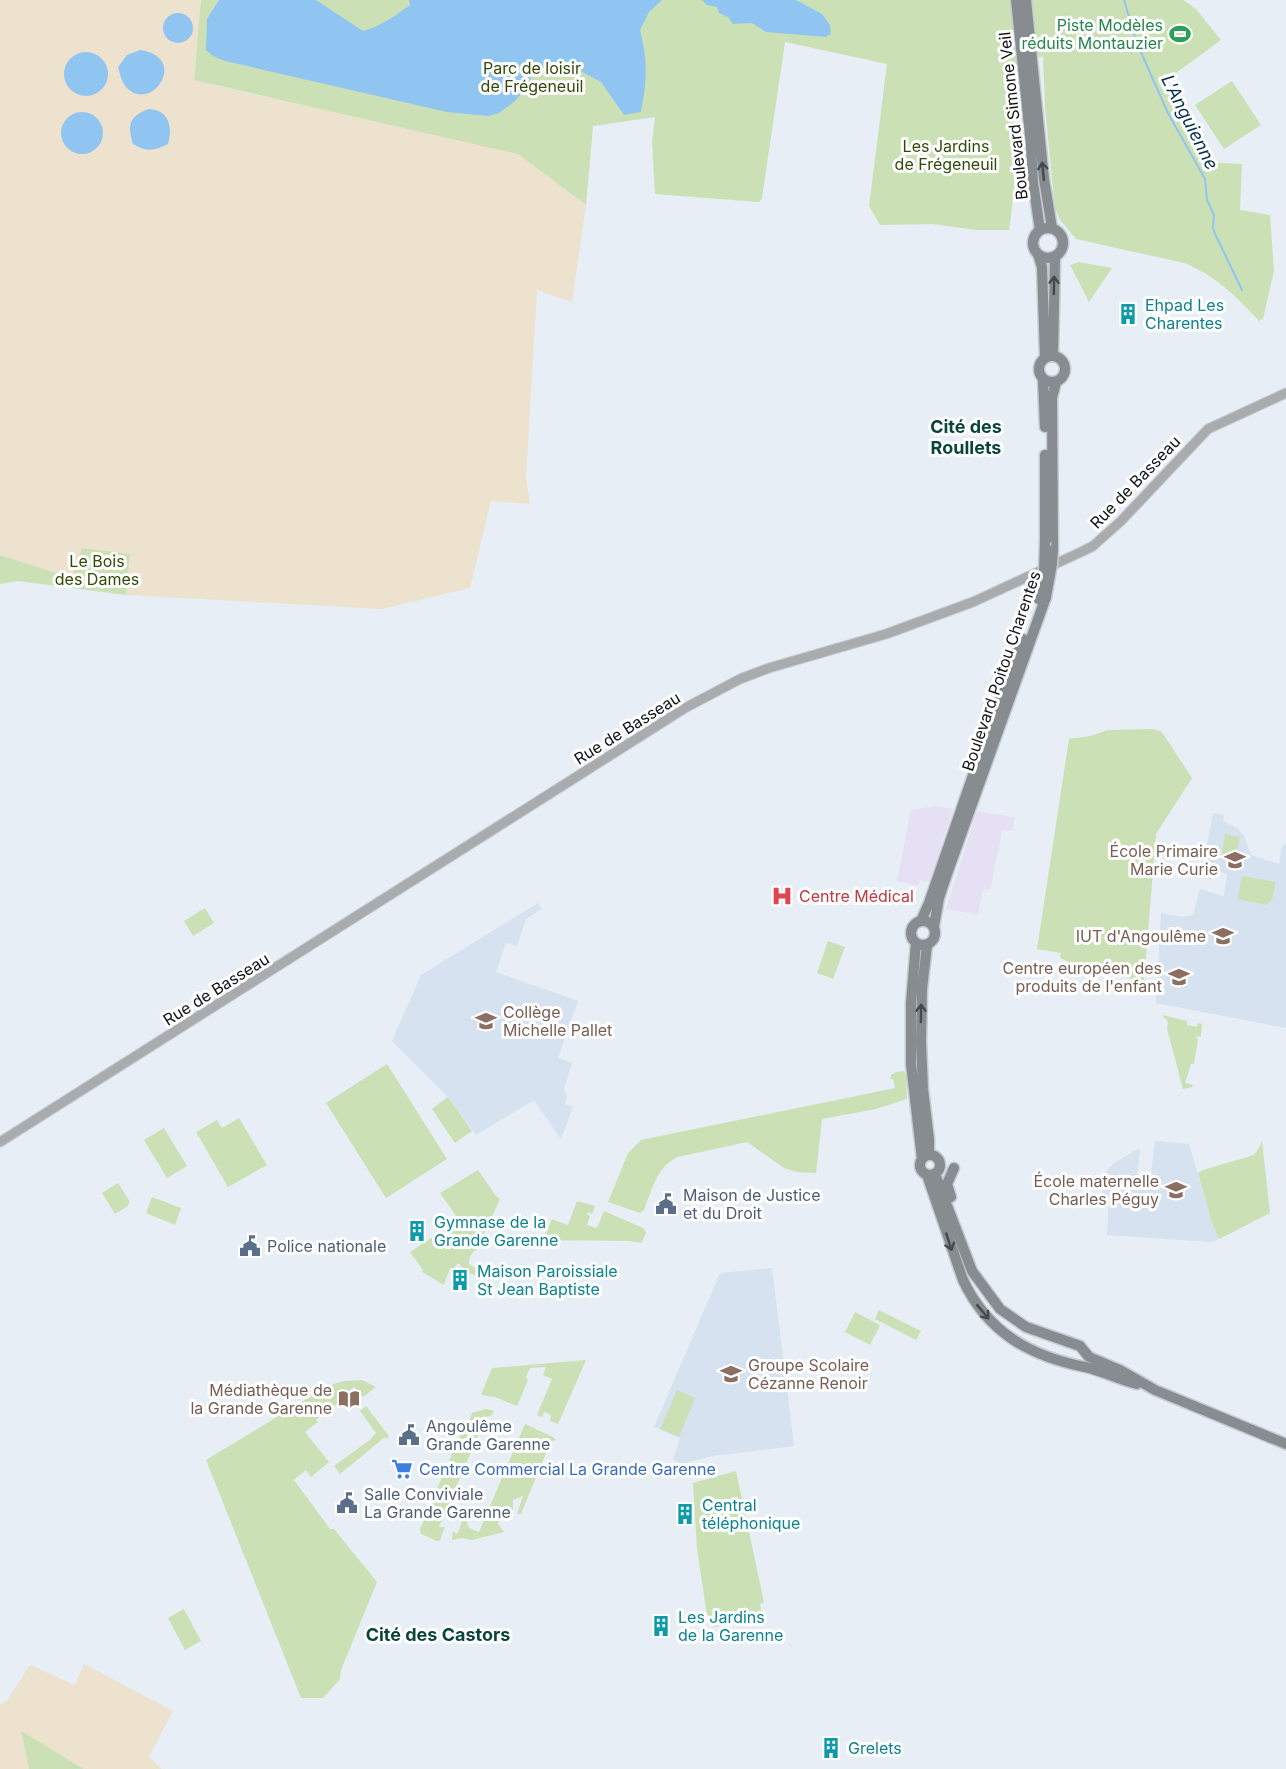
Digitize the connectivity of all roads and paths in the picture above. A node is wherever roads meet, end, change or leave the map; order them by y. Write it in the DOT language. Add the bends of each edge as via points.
graph roads {
  1 [pos="1016,0"];
  2 [pos="1026,0"];
  3 [pos="1046,229"];
  4 [pos="1038,255"];
  5 [pos="1055,256"];
  6 [pos="1049,356"];
  7 [pos="1043,380"];
  8 [pos="1056,382"];
  9 [pos="1286,393"];
  10 [pos="1049,546"];
  11 [pos="1042,598"];
  12 [pos="921,921"];
  13 [pos="933,926"];
  14 [pos="921,944"];
  15 [pos="0,1142"];
  16 [pos="925,1157"];
  17 [pos="954,1168"];
  18 [pos="931,1174"];
  19 [pos="958,1232"];
  20 [pos="1026,1327"];
  21 [pos="1020,1344"];
  22 [pos="1085,1353"];
  23 [pos="1077,1366"];
  24 [pos="1149,1386"];
  25 [pos="1286,1444"];
  1 -- 3 [label="main road, Boulevard Simone Veil" via="1033,182"];
  3 -- 2 [label="main road, Boulevard Simone Veil, one-way"];
  3 -- 4 [label="main road" via="1037,232 1033,241"];
  3 -- 5 [label="main road" via="1059,233 1062,242"];
  4 -- 5 [label="main road"];
  4 -- 6 [label="main road"];
  6 -- 5 [label="main road, one-way"];
  6 -- 7 [label="main road" via="1038,369"];
  6 -- 8 [label="main road" via="1063,362 1065,369"];
  7 -- 8 [label="main road"];
  7 -- 10 [label="main road, Boulevard Poitou Charentes"];
  8 -- 10 [label="main road, Boulevard Poitou Charentes" via="1052,398"];
  9 -- 15 [label="street, Rue de Basseau" via="1203,433 1093,546 1000,591 932,618 769,668 719,689"];
  10 -- 11 [label="main road, Boulevard Poitou Charentes, bridge" via="1052,564"];
  11 -- 12 [label="main road, Boulevard Poitou Charentes" via="996,707"];
  11 -- 13 [label="main road, Boulevard Poitou Charentes" via="939,898"];
  12 -- 13 [label="main road"];
  12 -- 14 [label="main road" via="911,930 912,937"];
  13 -- 14 [label="main road" via="934,938"];
  14 -- 16 [label="main road" via="921,1043 929,1139"];
  16 -- 18 [label="main road" via="920,1167"];
  16 -- 18 [label="main road" via="935,1156 939,1161 940,1167"];
  17 -- 19 [label="main road" via="948,1184"];
  18 -- 19 [label="main road"];
  18 -- 21 [label="main road, one-way" via="958,1270 970,1296 991,1323"];
  19 -- 20 [label="main road" via="966,1259 983,1288 1000,1309"];
  20 -- 21 [label="main road" via="1019,1333"];
  20 -- 22 [label="main road" via="1080,1346"];
  21 -- 23 [label="main road"];
  22 -- 23 [label="main road"];
  22 -- 24 [label="main road"];
  23 -- 24 [label="main road"];
  24 -- 25 [label="main road"];
}
